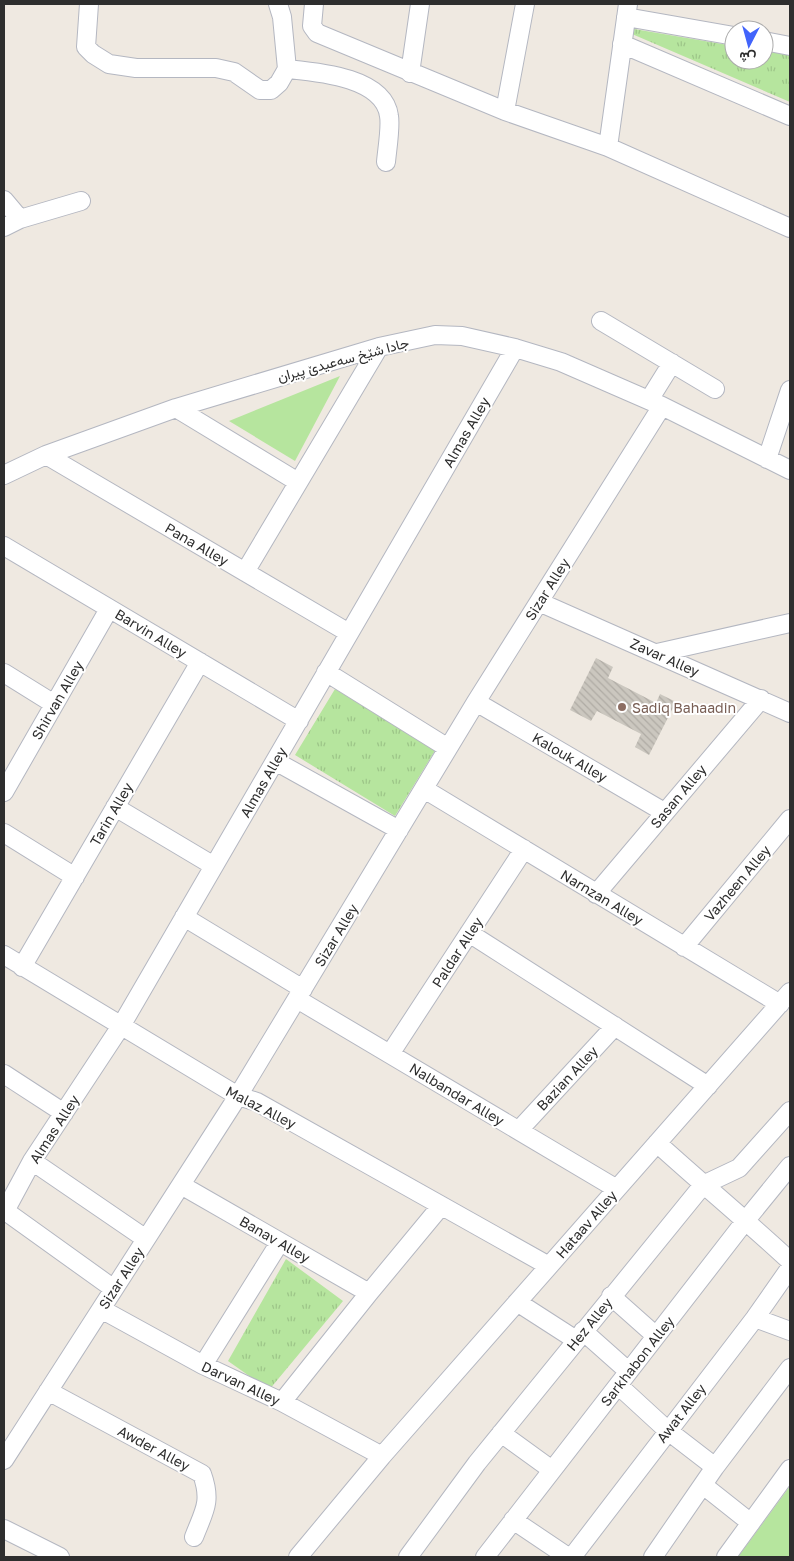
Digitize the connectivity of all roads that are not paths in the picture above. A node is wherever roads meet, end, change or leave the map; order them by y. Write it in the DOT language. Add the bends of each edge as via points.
graph roads {
  1 [pos="89,4"];
  2 [pos="278,4"];
  3 [pos="314,4"];
  4 [pos="420,4"];
  5 [pos="525,4"];
  6 [pos="627,10"];
  7 [pos="724,34"];
  8 [pos="774,43"];
  9 [pos="622,44"];
  10 [pos="790,46"];
  11 [pos="287,69"];
  12 [pos="410,72"];
  13 [pos="505,111"];
  14 [pos="790,116"];
  15 [pos="608,147"];
  16 [pos="386,162"];
  17 [pos="4,200"];
  18 [pos="82,200"];
  19 [pos="20,219"];
  20 [pos="4,227"];
  21 [pos="790,228"];
  22 [pos="601,320"];
  23 [pos="378,346"];
  24 [pos="515,348"];
  25 [pos="672,363"];
  26 [pos="715,389"];
  27 [pos="790,390"];
  28 [pos="655,403"];
  29 [pos="176,408"];
  30 [pos="46,455"];
  31 [pos="767,459"];
  32 [pos="790,470"];
  33 [pos="4,475"];
  34 [pos="298,482"];
  35 [pos="4,546"];
  36 [pos="245,572"];
  37 [pos="539,602"];
  38 [pos="109,609"];
  39 [pos="790,623"];
  40 [pos="349,633"];
  41 [pos="657,653"];
  42 [pos="200,662"];
  43 [pos="326,672"];
  44 [pos="4,673"];
  45 [pos="761,699"];
  46 [pos="476,702"];
  47 [pos="54,704"];
  48 [pos="790,713"];
  49 [pos="299,721"];
  50 [pos="448,748"];
  51 [pos="275,761"];
  52 [pos="424,789"];
  53 [pos="4,792"];
  54 [pos="115,807"];
  55 [pos="664,812"];
  56 [pos="790,819"];
  57 [pos="399,830"];
  58 [pos="4,833"];
  59 [pos="524,849"];
  60 [pos="214,866"];
  61 [pos="75,877"];
  62 [pos="596,894"];
  63 [pos="184,917"];
  64 [pos="469,933"];
  65 [pos="684,947"];
  66 [pos="4,955"];
  67 [pos="22,967"];
  68 [pos="300,994"];
  69 [pos="785,998"];
  70 [pos="121,1026"];
  71 [pos="615,1026"];
  72 [pos="390,1054"];
  73 [pos="4,1074"];
  74 [pos="708,1086"];
  75 [pos="238,1096"];
  76 [pos="790,1111"];
  77 [pos="64,1113"];
  78 [pos="519,1130"];
  79 [pos="658,1143"];
  80 [pos="32,1161"];
  81 [pos="790,1166"];
  82 [pos="180,1185"];
  83 [pos="703,1185"];
  84 [pos="617,1189"];
  85 [pos="441,1206"];
  86 [pos="4,1211"];
  87 [pos="746,1220"];
  88 [pos="146,1239"];
  89 [pos="280,1242"];
  90 [pos="790,1261"];
  91 [pos="549,1266"];
  92 [pos="790,1268"];
  93 [pos="114,1289"];
  94 [pos="369,1293"];
  95 [pos="611,1296"];
  96 [pos="517,1302"];
  97 [pos="101,1309"];
  98 [pos="755,1318"];
  99 [pos="790,1331"];
  100 [pos="580,1335"];
  101 [pos="656,1336"];
  102 [pos="203,1365"];
  103 [pos="790,1368"];
  104 [pos="623,1378"];
  105 [pos="48,1391"];
  106 [pos="282,1402"];
  107 [pos="667,1430"];
  108 [pos="501,1433"];
  109 [pos="382,1456"];
  110 [pos="4,1460"];
  111 [pos="715,1467"];
  112 [pos="790,1469"];
  113 [pos="552,1470"];
  114 [pos="703,1485"];
  115 [pos="513,1520"];
  116 [pos="751,1523"];
  117 [pos="4,1529"];
  118 [pos="194,1537"];
  119 [pos="60,1557"];
  120 [pos="298,1557"];
  121 [pos="408,1557"];
  122 [pos="485,1557"];
  123 [pos="568,1557"];
  124 [pos="572,1557"];
  125 [pos="653,1557"];
  126 [pos="726,1557"];
  1 -- 11 [label="street" via="86,47 109,64 136,68 216,68 234,72 260,90 271,90 280,83"];
  2 -- 11 [label="street"];
  3 -- 12 [label="street" via="312,26 317,33"];
  4 -- 12 [label="street"];
  5 -- 13 [label="street"];
  6 -- 7 [label="street"];
  6 -- 9 [label="street"];
  8 -- 10 [label="street"];
  9 -- 14 [label="street"];
  9 -- 15 [label="street"];
  11 -- 16 [label="street" via="322,72 357,82 384,100 389,116"];
  12 -- 13 [label="street"];
  13 -- 15 [label="street"];
  15 -- 21 [label="street"];
  17 -- 19 [label="street"];
  18 -- 19 [label="street"];
  19 -- 20 [label="street"];
  22 -- 25 [label="street"];
  23 -- 24 [label="street, جادا شێخ سەعیدێ پیران" via="444,335"];
  23 -- 29 [label="street, جادا شێخ سەعیدێ پیران"];
  23 -- 34 [label="street"];
  24 -- 28 [label="street, جادا شێخ سەعیدێ پیران" via="560,362"];
  24 -- 40 [label="street, Almas Alley"];
  25 -- 26 [label="street"];
  25 -- 28 [label="street, Sizar Alley"];
  27 -- 31 [label="street"];
  28 -- 31 [label="street, جادا شێخ سەعیدێ پیران"];
  28 -- 37 [label="street, Sizar Alley"];
  29 -- 30 [label="street, جادا شێخ سەعیدێ پیران"];
  29 -- 34 [label="street"];
  30 -- 33 [label="street, جادا شێخ سەعیدێ پیران"];
  30 -- 36 [label="street, Pana Alley"];
  31 -- 32 [label="street, جادا شێخ سەعیدێ پیران"];
  34 -- 36 [label="street"];
  35 -- 38 [label="street, Barvin Alley"];
  36 -- 40 [label="street, Pana Alley"];
  37 -- 41 [label="street, Zavar Alley"];
  37 -- 46 [label="street, Sizar Alley"];
  38 -- 42 [label="street, Barvin Alley"];
  38 -- 47 [label="street, Shirvan Alley"];
  39 -- 41 [label="street"];
  40 -- 43 [label="street, Almas Alley"];
  41 -- 45 [label="street, Zavar Alley"];
  42 -- 49 [label="street, Barvin Alley"];
  42 -- 54 [label="street, Tarin Alley"];
  43 -- 49 [label="street, Almas Alley"];
  43 -- 50 [label="street"];
  44 -- 47 [label="street"];
  45 -- 48 [label="street, Zavar Alley"];
  45 -- 55 [label="street, Sasan Alley"];
  46 -- 50 [label="street, Sizar Alley"];
  46 -- 55 [label="street, Kalouk Alley"];
  47 -- 53 [label="street, Shirvan Alley"];
  49 -- 51 [label="street, Almas Alley"];
  50 -- 52 [label="street, Sizar Alley"];
  51 -- 57 [label="street"];
  51 -- 60 [label="street, Almas Alley"];
  52 -- 57 [label="street, Sizar Alley"];
  52 -- 59 [label="street, Narnzan Alley"];
  54 -- 60 [label="street"];
  54 -- 61 [label="street, Tarin Alley"];
  55 -- 62 [label="street, Sasan Alley"];
  56 -- 65 [label="street, Vazheen Alley"];
  57 -- 68 [label="street, Sizar Alley"];
  58 -- 61 [label="street"];
  59 -- 62 [label="street, Narnzan Alley"];
  59 -- 64 [label="street, Paldar Alley"];
  60 -- 63 [label="street, Almas Alley"];
  61 -- 67 [label="street, Tarin Alley"];
  62 -- 65 [label="street, Narnzan Alley"];
  63 -- 68 [label="street, Nalbandar Alley"];
  63 -- 70 [label="street, Almas Alley"];
  64 -- 71 [label="street"];
  64 -- 72 [label="street, Paldar Alley"];
  65 -- 69 [label="street, Narnzan Alley"];
  66 -- 67 [label="street, Malaz Alley"];
  67 -- 70 [label="street, Malaz Alley"];
  68 -- 72 [label="street, Nalbandar Alley"];
  68 -- 75 [label="street, Sizar Alley"];
  69 -- 74 [label="street, Hataav Alley"];
  70 -- 75 [label="street, Malaz Alley"];
  70 -- 77 [label="street, Almas Alley"];
  71 -- 74 [label="street"];
  71 -- 78 [label="street, Bazian Alley"];
  72 -- 78 [label="street, Nalbandar Alley"];
  73 -- 77 [label="street"];
  74 -- 79 [label="street, Hataav Alley"];
  75 -- 82 [label="street, Sizar Alley"];
  75 -- 85 [label="street, Malaz Alley" via="257,1102"];
  76 -- 83 [label="street, Hez Alley" via="739,1168"];
  77 -- 80 [label="street, Almas Alley"];
  78 -- 84 [label="street, Nalbandar Alley"];
  79 -- 83 [label="street"];
  79 -- 84 [label="street, Hataav Alley"];
  80 -- 86 [label="street, Almas Alley"];
  80 -- 88 [label="street"];
  81 -- 87 [label="street, Sarkhabon Alley"];
  82 -- 88 [label="street, Sizar Alley"];
  82 -- 89 [label="street, Banav Alley"];
  83 -- 87 [label="street"];
  83 -- 95 [label="street, Hez Alley"];
  84 -- 91 [label="street, Hataav Alley"];
  85 -- 91 [label="street, Malaz Alley"];
  85 -- 94 [label="street"];
  86 -- 93 [label="street"];
  87 -- 90 [label="street"];
  87 -- 101 [label="street, Sarkhabon Alley"];
  88 -- 93 [label="street, Sizar Alley"];
  89 -- 94 [label="street, Banav Alley"];
  89 -- 102 [label="street"];
  91 -- 96 [label="street, Hataav Alley"];
  92 -- 98 [label="street, Awat Alley"];
  93 -- 97 [label="street, Sizar Alley"];
  94 -- 106 [label="street"];
  95 -- 100 [label="street, Hez Alley"];
  95 -- 101 [label="street"];
  96 -- 100 [label="street"];
  96 -- 109 [label="street, Hataav Alley"];
  97 -- 102 [label="street, Darvan Alley"];
  97 -- 105 [label="street, Sizar Alley"];
  98 -- 99 [label="street"];
  98 -- 107 [label="street, Awat Alley"];
  100 -- 104 [label="street"];
  100 -- 108 [label="street, Hez Alley"];
  101 -- 104 [label="street, Sarkhabon Alley"];
  102 -- 106 [label="street, Darvan Alley"];
  103 -- 111 [label="street"];
  104 -- 107 [label="street"];
  104 -- 113 [label="street, Sarkhabon Alley"];
  105 -- 110 [label="street, Sizar Alley"];
  105 -- 118 [label="street, Awder Alley" via="202,1474 207,1502"];
  106 -- 109 [label="street, Darvan Alley"];
  107 -- 111 [label="street"];
  107 -- 124 [label="street, Awat Alley"];
  108 -- 113 [label="street"];
  108 -- 121 [label="street, Hez Alley"];
  109 -- 120 [label="street, Hataav Alley"];
  111 -- 114 [label="street"];
  112 -- 116 [label="street"];
  113 -- 115 [label="street, Sarkhabon Alley"];
  114 -- 116 [label="street"];
  114 -- 125 [label="street"];
  115 -- 122 [label="street, Sarkhabon Alley"];
  115 -- 123 [label="street"];
  116 -- 126 [label="street"];
  117 -- 119 [label="street"];
}
